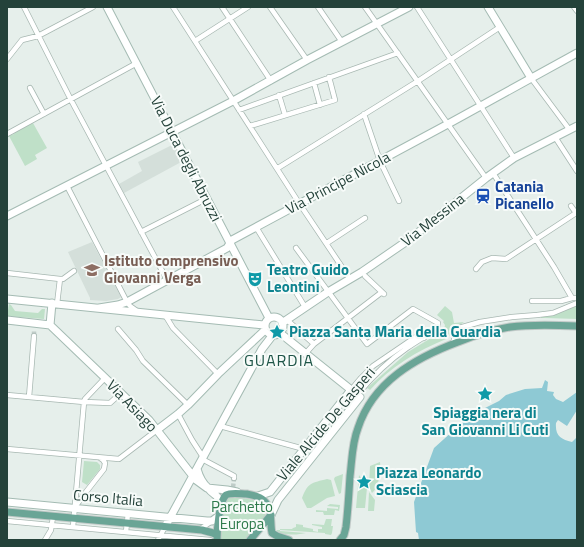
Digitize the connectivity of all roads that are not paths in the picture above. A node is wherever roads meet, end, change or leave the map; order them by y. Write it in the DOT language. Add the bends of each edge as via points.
graph roads {
  1 [pos="24,7"];
  2 [pos="93,7"];
  3 [pos="107,7"];
  4 [pos="173,7"];
  5 [pos="222,7"];
  6 [pos="248,7"];
  7 [pos="270,7"];
  8 [pos="318,7"];
  9 [pos="365,7"];
  10 [pos="409,7"];
  11 [pos="417,7"];
  12 [pos="488,7"];
  13 [pos="574,7"];
  14 [pos="577,11"];
  15 [pos="230,19"];
  16 [pos="377,24"];
  17 [pos="500,27"];
  18 [pos="38,36"];
  19 [pos="195,41"];
  20 [pos="342,42"];
  21 [pos="398,53"];
  22 [pos="577,53"];
  23 [pos="7,59"];
  24 [pos="307,60"];
  25 [pos="451,60"];
  26 [pos="136,63"];
  27 [pos="329,77"];
  28 [pos="532,78"];
  29 [pos="271,81"];
  30 [pos="418,81"];
  31 [pos="314,83"];
  32 [pos="30,88"];
  33 [pos="279,95"];
  34 [pos="71,100"];
  35 [pos="233,101"];
  36 [pos="320,104"];
  37 [pos="481,106"];
  38 [pos="239,110"];
  39 [pos="44,114"];
  40 [pos="364,114"];
  41 [pos="285,115"];
  42 [pos="448,124"];
  43 [pos="250,126"];
  44 [pos="577,126"];
  45 [pos="569,130"];
  46 [pos="172,131"];
  47 [pos="7,134"];
  48 [pos="555,137"];
  49 [pos="514,158"];
  50 [pos="380,161"];
  51 [pos="106,166"];
  52 [pos="278,168"];
  53 [pos="577,171"];
  54 [pos="493,173"];
  55 [pos="486,178"];
  56 [pos="67,186"];
  57 [pos="206,199"];
  58 [pos="399,201"];
  59 [pos="300,203"];
  60 [pos="571,206"];
  61 [pos="7,216"];
  62 [pos="365,218"];
  63 [pos="256,227"];
  64 [pos="141,232"];
  65 [pos="536,239"];
  66 [pos="327,243"];
  67 [pos="230,244"];
  68 [pos="296,248"];
  69 [pos="476,269"];
  70 [pos="74,271"];
  71 [pos="7,273"];
  72 [pos="365,276"];
  73 [pos="60,279"];
  74 [pos="350,279"];
  75 [pos="167,280"];
  76 [pos="328,292"];
  77 [pos="7,298"];
  78 [pos="574,298"];
  79 [pos="532,301"];
  80 [pos="57,302"];
  81 [pos="127,302"];
  82 [pos="577,303"];
  83 [pos="305,307"];
  84 [pos="99,308"];
  85 [pos="138,312"];
  86 [pos="165,315"];
  87 [pos="537,316"];
  88 [pos="268,318"];
  89 [pos="347,318"];
  90 [pos="7,320"];
  91 [pos="287,320"];
  92 [pos="537,325"];
  93 [pos="51,326"];
  94 [pos="577,326"];
  95 [pos="265,328"];
  96 [pos="118,329"];
  97 [pos="280,333"];
  98 [pos="34,336"];
  99 [pos="272,336"];
  100 [pos="424,338"];
  101 [pos="315,343"];
  102 [pos="453,344"];
  103 [pos="306,355"];
  104 [pos="218,374"];
  105 [pos="105,378"];
  106 [pos="121,393"];
  107 [pos="356,394"];
  108 [pos="7,395"];
  109 [pos="29,397"];
  110 [pos="82,402"];
  111 [pos="188,405"];
  112 [pos="178,414"];
  113 [pos="220,426"];
  114 [pos="157,430"];
  115 [pos="305,448"];
  116 [pos="7,449"];
  117 [pos="78,454"];
  118 [pos="314,454"];
  119 [pos="100,458"];
  120 [pos="203,458"];
  121 [pos="196,469"];
  122 [pos="192,476"];
  123 [pos="234,478"];
  124 [pos="77,480"];
  125 [pos="207,488"];
  126 [pos="86,492"];
  127 [pos="241,494"];
  128 [pos="258,496"];
  129 [pos="7,502"];
  130 [pos="221,506"];
  131 [pos="74,508"];
  132 [pos="7,512"];
  133 [pos="128,513"];
  134 [pos="271,515"];
  135 [pos="219,516"];
  136 [pos="53,517"];
  137 [pos="170,517"];
  138 [pos="74,519"];
  139 [pos="7,521"];
  140 [pos="209,521"];
  141 [pos="127,524"];
  142 [pos="52,525"];
  143 [pos="73,527"];
  144 [pos="165,527"];
  145 [pos="199,530"];
  146 [pos="126,532"];
  147 [pos="161,535"];
  148 [pos="217,537"];
  149 [pos="45,540"];
  150 [pos="158,540"];
  151 [pos="210,540"];
  152 [pos="250,540"];
  153 [pos="289,540"];
  154 [pos="341,540"];
  1 -- 18 [label="street"];
  2 -- 18 [label="street"];
  3 -- 26 [label="main road, Via Duca degli Abruzzi"];
  4 -- 19 [label="street"];
  5 -- 15 [label="street"];
  6 -- 15 [label="street"];
  7 -- 24 [label="street"];
  8 -- 20 [label="street"];
  9 -- 16 [label="street"];
  10 -- 16 [label="main road"];
  11 -- 25 [label="street"];
  12 -- 17 [label="main road"];
  13 -- 14 [label="street"];
  15 -- 19 [label="street"];
  15 -- 29 [label="street"];
  16 -- 20 [label="main road"];
  16 -- 21 [label="street"];
  17 -- 25 [label="street"];
  17 -- 28 [label="main road"];
  18 -- 23 [label="street" via="22,40"];
  18 -- 34 [label="street"];
  19 -- 35 [label="street"];
  20 -- 24 [label="main road"];
  21 -- 27 [label="street"];
  21 -- 30 [label="street"];
  22 -- 28 [label="main road, Via Principe Nicola"];
  24 -- 29 [label="main road"];
  25 -- 30 [label="street"];
  25 -- 37 [label="street"];
  26 -- 34 [label="street"];
  26 -- 46 [label="main road, Via Duca degli Abruzzi"];
  27 -- 31 [label="street"];
  27 -- 36 [label="street" via="335,100"];
  28 -- 37 [label="main road, Via Principe Nicola"];
  28 -- 45 [label="street"];
  29 -- 35 [label="main road"];
  30 -- 40 [label="street"];
  30 -- 42 [label="street"];
  31 -- 33 [label="street"];
  31 -- 36 [label="street"];
  32 -- 39 [label="street"];
  33 -- 38 [label="street"];
  33 -- 41 [label="street"];
  34 -- 39 [label="street"];
  34 -- 51 [label="street"];
  35 -- 38 [label="street"];
  35 -- 46 [label="main road"];
  36 -- 41 [label="street"];
  37 -- 42 [label="main road, Via Principe Nicola"];
  37 -- 49 [label="street"];
  38 -- 43 [label="street"];
  39 -- 47 [label="street"];
  40 -- 50 [label="street"];
  40 -- 52 [label="street"];
  41 -- 43 [label="street"];
  42 -- 50 [label="main road, Via Principe Nicola"];
  42 -- 55 [label="street"];
  43 -- 52 [label="street"];
  44 -- 45 [label="main road, Via Messina"];
  45 -- 48 [label="main road, Via Messina"];
  46 -- 51 [label="main road"];
  46 -- 57 [label="main road, Via Duca degli Abruzzi"];
  48 -- 49 [label="main road, Via Messina"];
  48 -- 53 [label="street"];
  49 -- 54 [label="main road, Via Messina"];
  50 -- 58 [label="street"];
  50 -- 59 [label="main road, Via Principe Nicola"];
  51 -- 56 [label="main road"];
  51 -- 64 [label="street"];
  52 -- 59 [label="street"];
  54 -- 55 [label="main road, Via Messina"];
  54 -- 65 [label="street"];
  55 -- 74 [label="main road, Via Messina" via="410,239"];
  56 -- 61 [label="main road"];
  56 -- 81 [label="street"];
  57 -- 64 [label="street"];
  57 -- 67 [label="main road, Via Duca degli Abruzzi"];
  59 -- 63 [label="main road, Via Principe Nicola"];
  59 -- 66 [label="street"];
  60 -- 65 [label="street" via="576,213"];
  62 -- 66 [label="street"];
  63 -- 67 [label="main road, Via Principe Nicola" via="232,240"];
  63 -- 83 [label="street"];
  64 -- 75 [label="street"];
  65 -- 69 [label="street" via="506,259 492,258 482,262"];
  65 -- 78 [label="street"];
  66 -- 74 [label="street"];
  67 -- 75 [label="main road, Via Principe Nicola" via="228,248"];
  67 -- 88 [label="main road, Via Duca degli Abruzzi"];
  68 -- 76 [label="street"];
  70 -- 73 [label="street"];
  71 -- 73 [label="street"];
  72 -- 89 [label="street" via="383,293"];
  73 -- 80 [label="street"];
  74 -- 76 [label="main road, Via Messina"];
  75 -- 81 [label="main road, Via Principe Nicola"];
  76 -- 83 [label="main road, Via Messina"];
  76 -- 89 [label="street"];
  77 -- 80 [label="main road"];
  78 -- 79 [label="street" via="562,301"];
  80 -- 84 [label="main road"];
  80 -- 93 [label="main road"];
  81 -- 84 [label="main road, Via Principe Nicola"];
  81 -- 85 [label="street"];
  82 -- 87 [label="street" via="553,313"];
  83 -- 91 [label="main road, Via Messina"];
  84 -- 85 [label="main road"];
  85 -- 86 [label="main road"];
  86 -- 95 [label="main road"];
  86 -- 104 [label="street" via="173,328"];
  87 -- 92 [label="street"];
  87 -- 102 [label="street" via="512,317 460,328 456,331"];
  88 -- 91 [label="main road"];
  88 -- 95 [label="main road"];
  89 -- 100 [label="street, Viale Alcide De Gasperi" via="367,344 413,309 438,323 438,328"];
  89 -- 101 [label="street"];
  90 -- 93 [label="main road" via="34,326"];
  91 -- 97 [label="main road"];
  91 -- 101 [label="street"];
  92 -- 94 [label="main road"];
  92 -- 102 [label="main road" via="494,330"];
  93 -- 105 [label="main road, Via Asiago"];
  95 -- 99 [label="main road"];
  95 -- 104 [label="main road"];
  96 -- 111 [label="street" via="143,362"];
  97 -- 99 [label="main road"];
  97 -- 103 [label="main road"];
  98 -- 109 [label="street"];
  99 -- 113 [label="main road" via="262,349"];
  100 -- 107 [label="street, Viale Alcide De Gasperi" via="396,356"];
  100 -- 107 [label="street, Viale Alcide De Gasperi" via="420,334 379,361 361,378"];
  101 -- 103 [label="street"];
  102 -- 154 [label="main road" via="421,358 400,371 386,383 367,408 354,439 346,532"];
  103 -- 107 [label="main road"];
  104 -- 111 [label="main road"];
  105 -- 106 [label="main road, Via Asiago"];
  105 -- 110 [label="street"];
  106 -- 110 [label="street" via="110,403"];
  106 -- 114 [label="main road, Via Asiago"];
  107 -- 115 [label="main road, Viale Alcide De Gasperi"];
  107 -- 118 [label="main road, Viale Alcide De Gasperi"];
  108 -- 109 [label="street"];
  109 -- 110 [label="street"];
  110 -- 117 [label="street" via="84,410"];
  111 -- 112 [label="main road"];
  112 -- 114 [label="main road"];
  112 -- 120 [label="street"];
  113 -- 115 [label="street"];
  113 -- 120 [label="main road"];
  114 -- 119 [label="street" via="119,459"];
  114 -- 122 [label="main road, Via Asiago"];
  115 -- 118 [label="main road"];
  115 -- 128 [label="main road, Viale Alcide De Gasperi" via="270,492"];
  116 -- 117 [label="street"];
  117 -- 119 [label="street"];
  117 -- 124 [label="street"];
  118 -- 134 [label="main road, Viale Alcide De Gasperi" via="282,494"];
  119 -- 126 [label="street" via="105,463 104,469"];
  120 -- 121 [label="main road"];
  120 -- 123 [label="street"];
  121 -- 122 [label="main road"];
  121 -- 125 [label="main road"];
  122 -- 125 [label="main road, Via Asiago"];
  122 -- 137 [label="main road"];
  124 -- 126 [label="street" via="79,490"];
  124 -- 131 [label="street"];
  125 -- 127 [label="main road" via="233,489"];
  125 -- 130 [label="main road" via="217,495"];
  126 -- 131 [label="street"];
  127 -- 128 [label="main road"];
  127 -- 130 [label="main road" via="227,495"];
  128 -- 134 [label="main road" via="267,505"];
  129 -- 131 [label="main road, Corso Italia"];
  130 -- 135 [label="main road"];
  131 -- 133 [label="main road, Corso Italia"];
  131 -- 138 [label="street"];
  132 -- 136 [label="main road, Corso Italia"];
  133 -- 137 [label="main road, Corso Italia"];
  133 -- 141 [label="street"];
  134 -- 152 [label="main road"];
  134 -- 153 [label="main road" via="272,533"];
  135 -- 140 [label="main road"];
  135 -- 148 [label="main road"];
  136 -- 138 [label="main road, Corso Italia"];
  136 -- 142 [label="street"];
  137 -- 140 [label="main road, Corso Italia"];
  137 -- 144 [label="main road"];
  138 -- 141 [label="main road, Corso Italia"];
  138 -- 143 [label="street"];
  139 -- 142 [label="street"];
  140 -- 145 [label="street"];
  141 -- 144 [label="main road, Corso Italia"];
  141 -- 146 [label="street"];
  142 -- 143 [label="street"];
  142 -- 149 [label="street" via="52,530"];
  143 -- 146 [label="street"];
  144 -- 145 [label="main road, Corso Italia"];
  144 -- 147 [label="street"];
  145 -- 148 [label="main road, Corso Italia" via="213,533"];
  146 -- 147 [label="street"];
  147 -- 150 [label="street"];
  147 -- 151 [label="street"];
}
